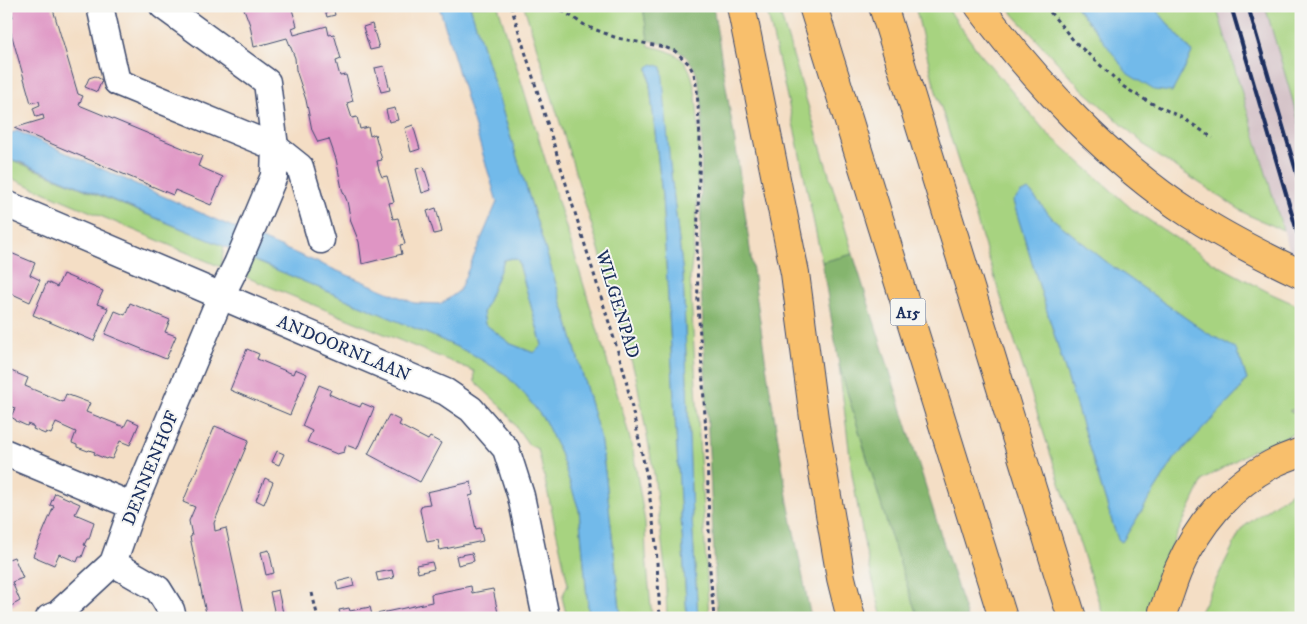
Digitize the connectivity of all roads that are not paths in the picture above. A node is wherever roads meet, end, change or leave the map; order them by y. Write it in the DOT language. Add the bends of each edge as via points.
graph roads {
  1 [pos="100,6"];
  2 [pos="163,6"];
  3 [pos="741,6"];
  4 [pos="813,6"];
  5 [pos="883,6"];
  6 [pos="979,6"];
  7 [pos="276,147"];
  8 [pos="6,204"];
  9 [pos="321,240"];
  10 [pos="1301,274"];
  11 [pos="221,296"];
  12 [pos="1301,452"];
  13 [pos="6,453"];
  14 [pos="134,506"];
  15 [pos="113,563"];
  16 [pos="49,618"];
  17 [pos="173,618"];
  18 [pos="546,618"];
  19 [pos="851,618"];
  20 [pos="1003,618"];
  21 [pos="1072,618"];
  22 [pos="1163,618"];
  1 -- 7 [label="street" via="116,82"];
  2 -- 7 [label="street, DENNENHOF" via="267,82"];
  3 -- 19 [label="highway" via="795,273 815,426"];
  4 -- 20 [label="highway, A15"];
  5 -- 21 [label="highway"];
  6 -- 10 [label="highway" via="1055,98 1162,195 1224,236"];
  7 -- 9 [label="street" via="300,167"];
  7 -- 11 [label="street, DENNENHOF" via="274,176"];
  8 -- 11 [label="street, ANDOORNLAAN"];
  11 -- 14 [label="street, DENNENHOF"];
  11 -- 18 [label="street, ANDOORNLAAN" via="446,392 471,409 506,449 521,496"];
  12 -- 22 [label="highway" via="1244,482 1220,504 1200,529 1179,568"];
  13 -- 14 [label="street"];
  14 -- 15 [label="street, DENNENHOF"];
  15 -- 16 [label="street, DENNENHOF" via="58,614"];
  15 -- 17 [label="street" via="158,589"];
}
